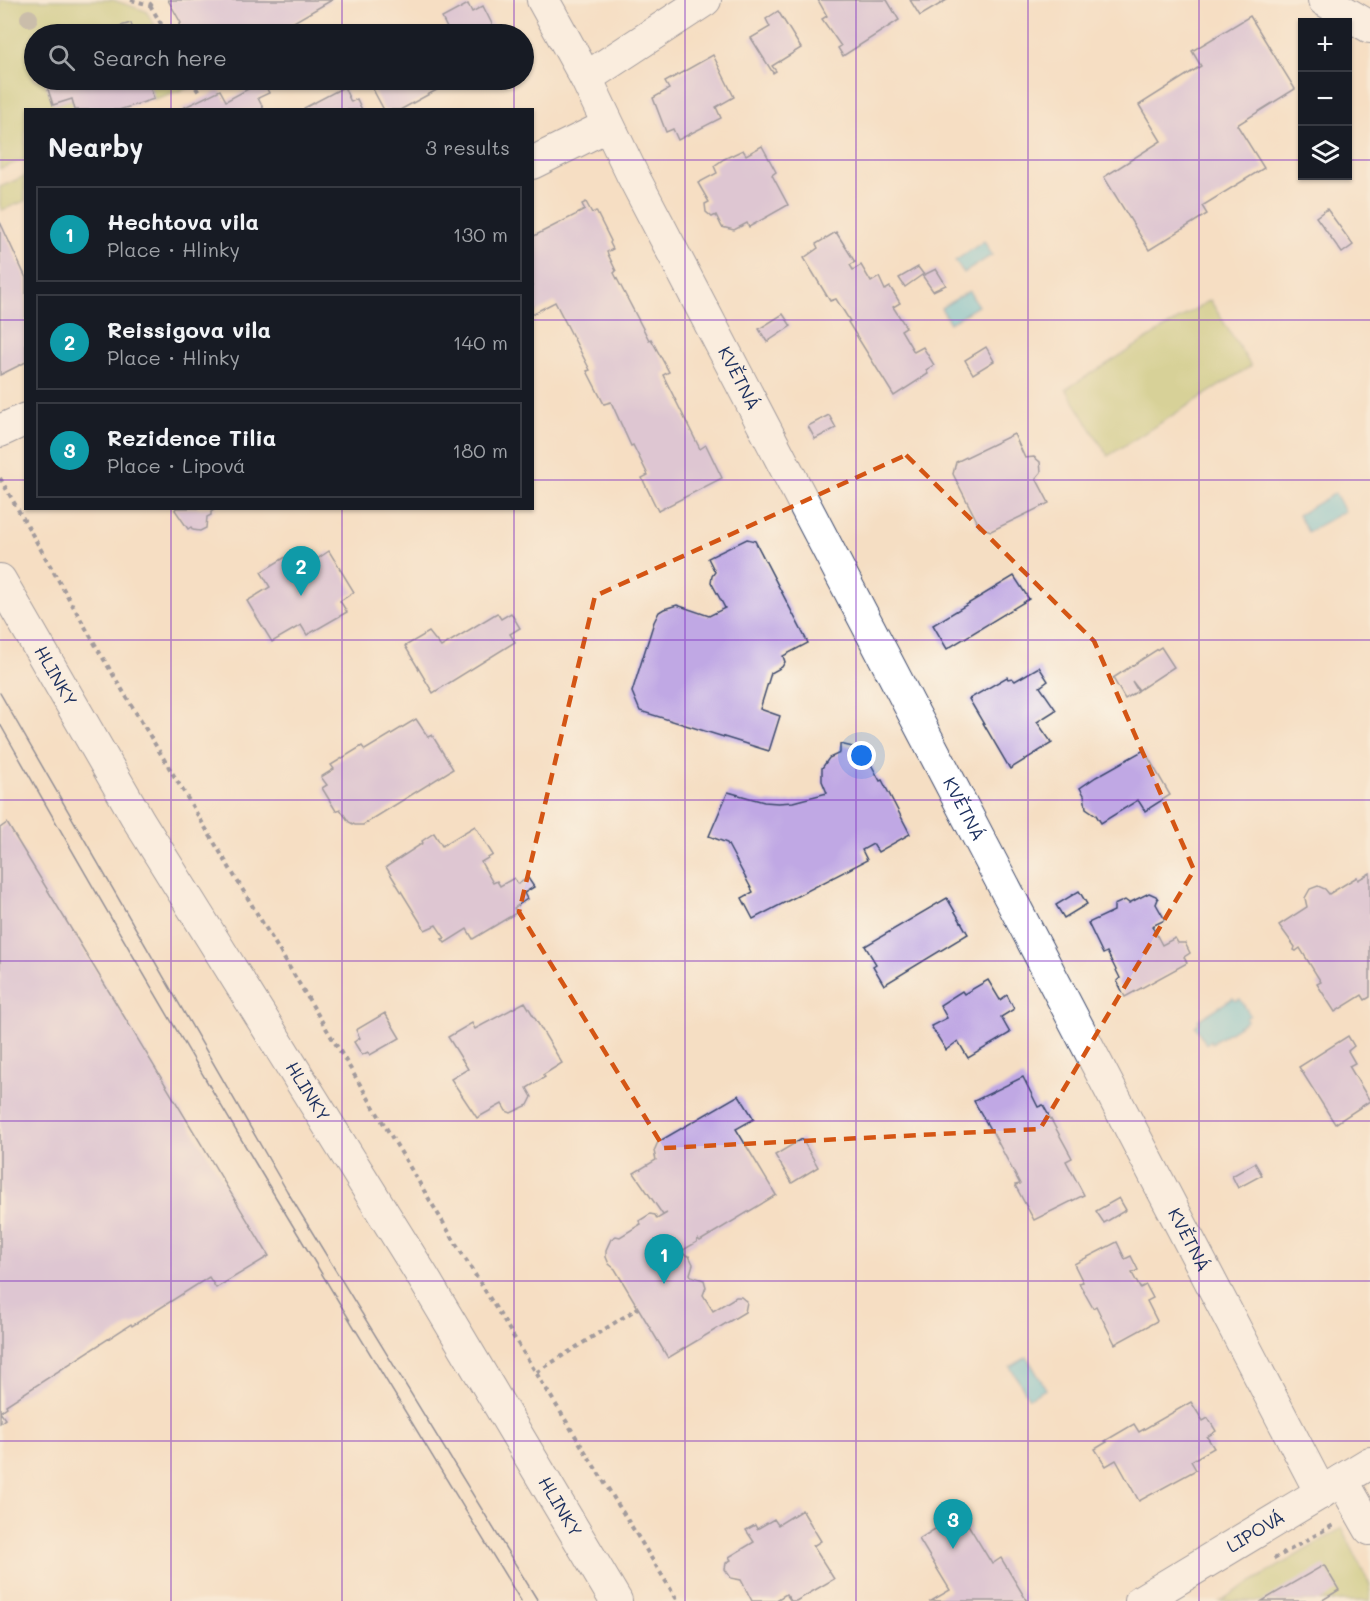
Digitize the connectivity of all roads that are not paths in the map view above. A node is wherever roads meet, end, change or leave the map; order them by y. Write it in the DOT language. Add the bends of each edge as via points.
graph roads {
  1 [pos="543,0"];
  2 [pos="705,0"];
  3 [pos="1324,0"];
  4 [pos="1370,27"];
  5 [pos="586,78"];
  6 [pos="607,126"];
  7 [pos="534,162"];
  8 [pos="24,420"];
  9 [pos="0,431"];
  10 [pos="0,580"];
  11 [pos="1370,1463"];
  12 [pos="1331,1486"];
  13 [pos="1364,1519"];
  14 [pos="616,1601"];
  15 [pos="1141,1601"];
  1 -- 5 [label="street, KVĚTNÁ"];
  2 -- 5 [label="street"];
  3 -- 4 [label="street"];
  5 -- 6 [label="street, KVĚTNÁ"];
  6 -- 7 [label="street"];
  6 -- 12 [label="street, KVĚTNÁ"];
  8 -- 9 [label="street"];
  10 -- 14 [label="street, HLINKY" via="146,831 429,1287"];
  11 -- 12 [label="street, LIPOVÁ"];
  12 -- 13 [label="street, KVĚTNÁ"];
  12 -- 15 [label="street, LIPOVÁ"];
}
